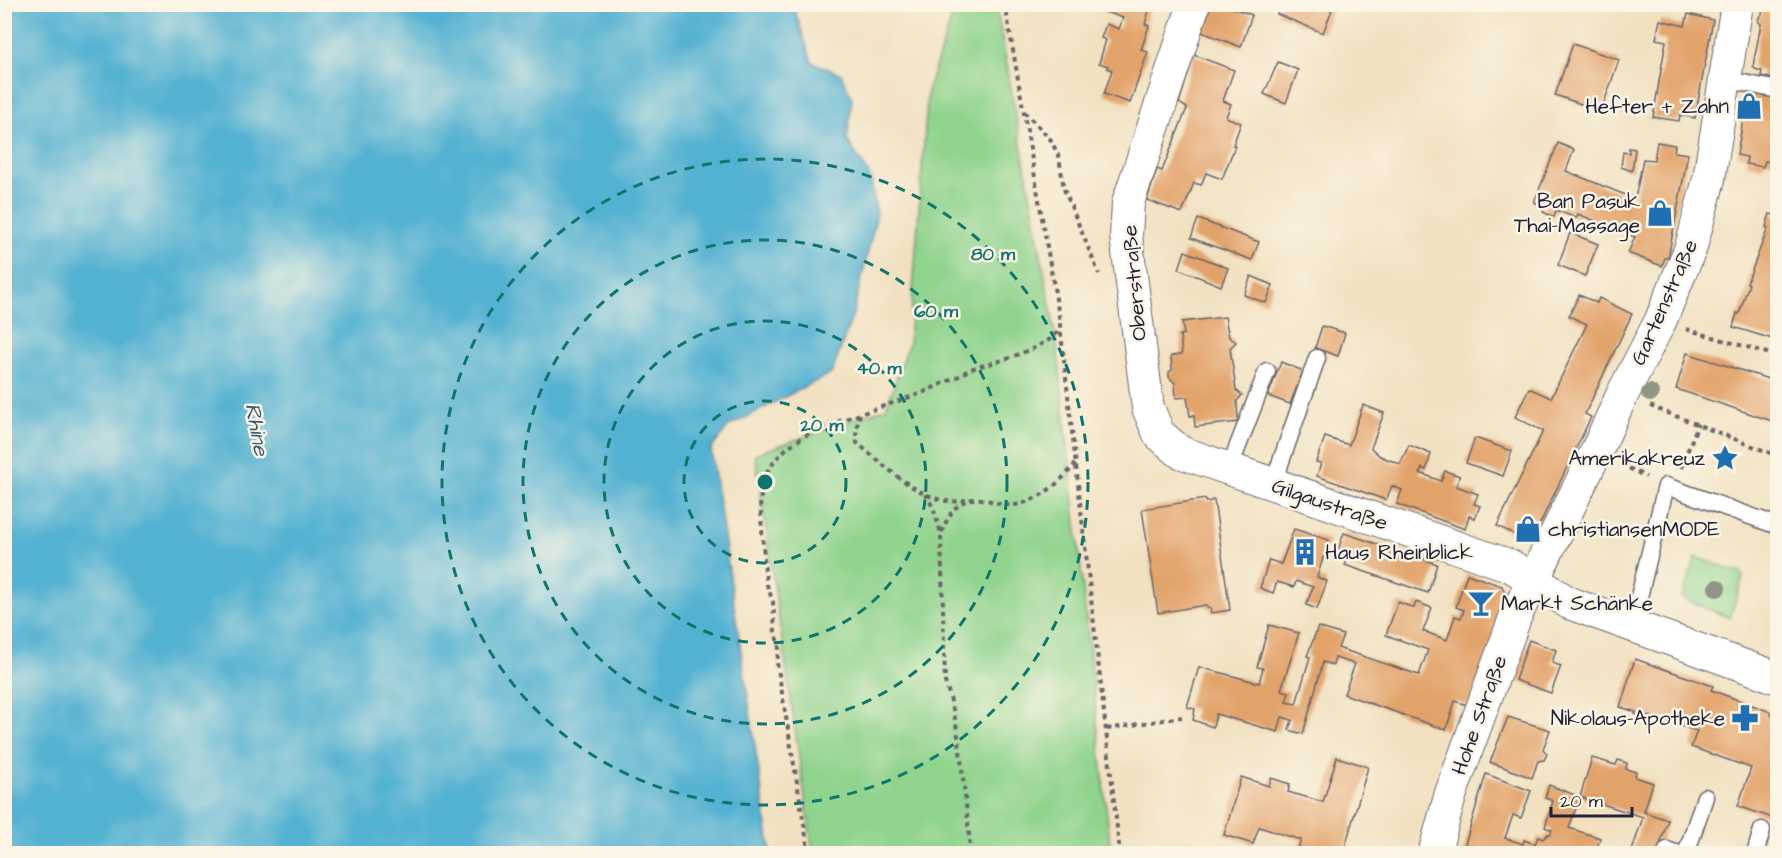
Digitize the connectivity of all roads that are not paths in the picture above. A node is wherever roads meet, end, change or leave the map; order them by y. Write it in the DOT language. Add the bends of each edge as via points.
graph roads {
  1 [pos="1194,4"];
  2 [pos="1737,4"];
  3 [pos="1724,78"];
  4 [pos="1778,90"];
  5 [pos="1317,358"];
  6 [pos="1267,370"];
  7 [pos="1180,452"];
  8 [pos="1229,469"];
  9 [pos="1273,484"];
  10 [pos="1778,526"];
  11 [pos="1533,581"];
  12 [pos="1630,625"];
  13 [pos="1778,678"];
  14 [pos="1705,797"];
  15 [pos="1762,830"];
  16 [pos="1434,854"];
  17 [pos="1666,854"];
  18 [pos="1679,854"];
  19 [pos="1686,854"];
  20 [pos="1755,854"];
  1 -- 7 [label="street, Oberstraße" via="1128,203 1126,236 1148,408 1159,434"];
  2 -- 3 [label="street, Gartenstraße"];
  3 -- 4 [label="lane"];
  3 -- 11 [label="street, Gartenstraße" via="1709,179 1691,247 1660,322"];
  5 -- 9 [label="lane"];
  6 -- 8 [label="lane"];
  7 -- 8 [label="street, Gilgaustraße"];
  8 -- 9 [label="street, Gilgaustraße"];
  9 -- 11 [label="street, Gilgaustraße" via="1511,566"];
  10 -- 12 [label="lane" via="1670,487"];
  11 -- 12 [label="street, Gilgaustraße" via="1569,603"];
  11 -- 16 [label="street, Hohe Straße" via="1515,615 1451,793"];
  12 -- 13 [label="street, Gilgaustraße"];
  14 -- 19 [label="lane"];
  15 -- 20 [label="lane"];
  17 -- 18 [label="lane" via="1667,850"];
}
